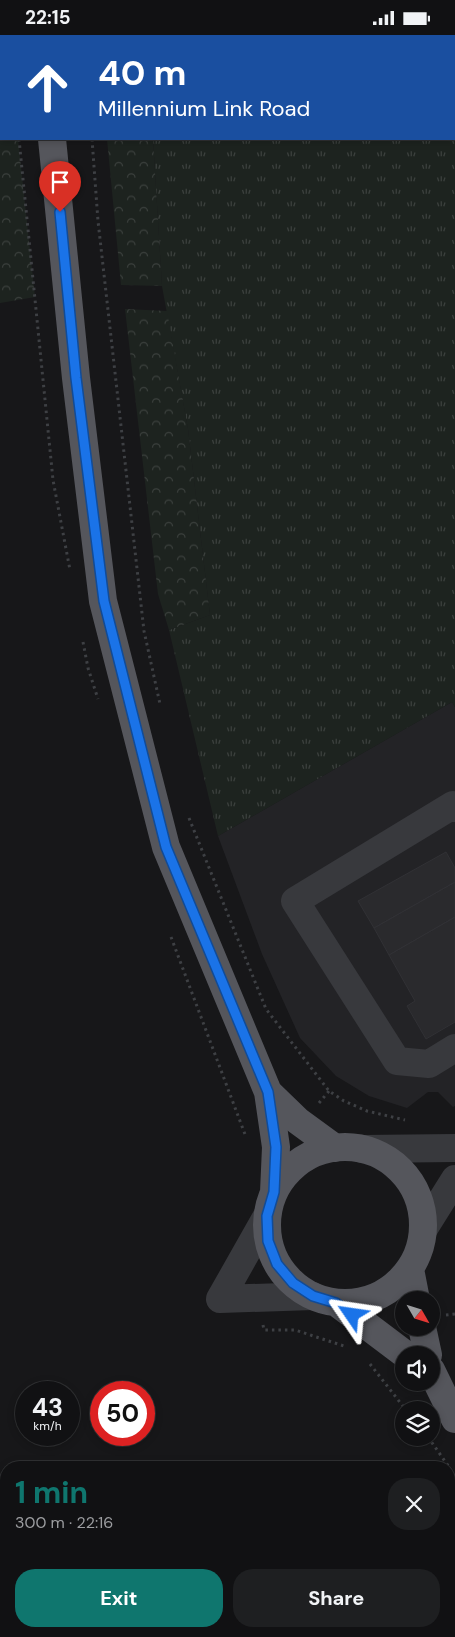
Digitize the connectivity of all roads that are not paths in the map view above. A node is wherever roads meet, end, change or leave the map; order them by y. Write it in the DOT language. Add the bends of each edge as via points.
graph roads {
  1 [pos="52,140"];
  2 [pos="455,808"];
  3 [pos="455,1049"];
  4 [pos="268,1092"];
  5 [pos="335,1148"];
  6 [pos="455,1148"];
  7 [pos="362,1149"];
  8 [pos="455,1179"];
  9 [pos="271,1204"];
  10 [pos="423,1230"];
  11 [pos="410,1269"];
  12 [pos="414,1291"];
  13 [pos="325,1300"];
  14 [pos="395,1348"];
  15 [pos="440,1388"];
  16 [pos="455,1419"];
  1 -- 4 [label="main road" via="76,378 104,601 166,847"];
  2 -- 3 [label="street" via="453,805 294,901 396,1061 429,1064"];
  4 -- 5 [label="main road" via="298,1121"];
  4 -- 9 [label="main road" via="276,1147"];
  5 -- 7 [label="main road"];
  5 -- 9 [label="main road" via="310,1155 289,1171"];
  6 -- 7 [label="street"];
  7 -- 10 [label="main road" via="383,1156 405,1175 421,1208"];
  8 -- 10 [label="street"];
  9 -- 13 [label="main road" via="268,1241 277,1264 293,1283"];
  9 -- 13 [label="street" via="220,1299"];
  10 -- 11 [label="main road" via="419,1250"];
  11 -- 12 [label="main road"];
  11 -- 13 [label="main road" via="395,1285 378,1296 358,1302"];
  13 -- 14 [label="main road"];
  15 -- 16 [label="main road"];
}
